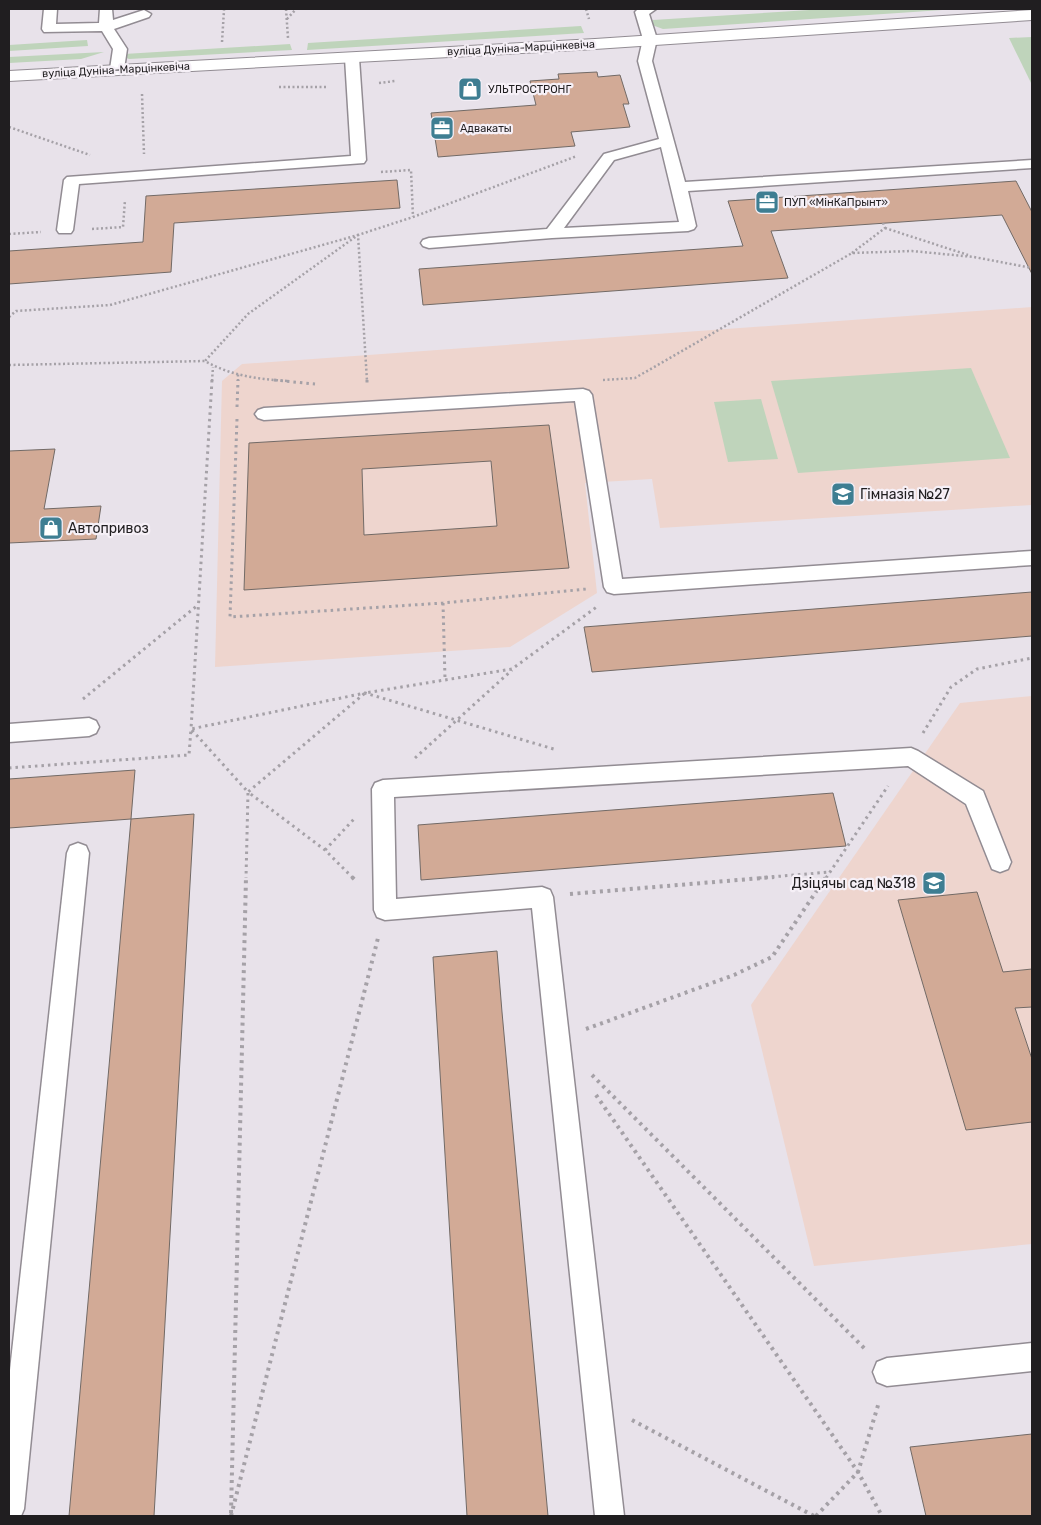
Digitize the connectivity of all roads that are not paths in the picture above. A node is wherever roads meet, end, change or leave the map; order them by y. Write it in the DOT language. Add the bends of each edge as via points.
graph roads {
  1 [pos="51,9"];
  2 [pos="106,9"];
  3 [pos="649,9"];
  4 [pos="144,14"];
  5 [pos="1032,15"];
  6 [pos="106,27"];
  7 [pos="650,39"];
  8 [pos="352,58"];
  9 [pos="117,69"];
  10 [pos="9,76"];
  11 [pos="666,140"];
  12 [pos="1032,164"];
  13 [pos="678,187"];
  14 [pos="66,230"];
  15 [pos="552,233"];
  16 [pos="429,243"];
  17 [pos="264,414"];
  18 [pos="1032,558"];
  19 [pos="89,727"];
  20 [pos="9,733"];
  21 [pos="78,853"];
  22 [pos="1000,862"];
  23 [pos="1032,1357"];
  24 [pos="888,1372"];
  25 [pos="9,1509"];
  26 [pos="609,1516"];
  1 -- 6 [label="lane" via="49,29"];
  2 -- 6 [label="lane"];
  3 -- 7 [label="lane" via="642,12"];
  4 -- 6 [label="lane"];
  5 -- 7 [label="street, вуліца Дуніна-Марцінкевіча"];
  6 -- 9 [label="lane" via="120,49"];
  7 -- 8 [label="street, вуліца Дуніна-Марцінкевіча"];
  7 -- 11 [label="lane" via="645,61"];
  8 -- 9 [label="street, вуліца Дуніна-Марцінкевіча"];
  8 -- 14 [label="lane" via="360,160 72,180"];
  9 -- 10 [label="street, вуліца Дуніна-Марцінкевіча"];
  11 -- 13 [label="lane"];
  11 -- 15 [label="lane" via="608,157"];
  12 -- 13 [label="lane"];
  13 -- 15 [label="lane" via="688,226"];
  15 -- 16 [label="lane"];
  17 -- 18 [label="lane" via="583,395 614,587"];
  19 -- 20 [label="lane"];
  21 -- 25 [label="lane"];
  22 -- 26 [label="lane" via="975,798 911,757 383,789 385,910 542,897"];
  23 -- 24 [label="lane"];
}
